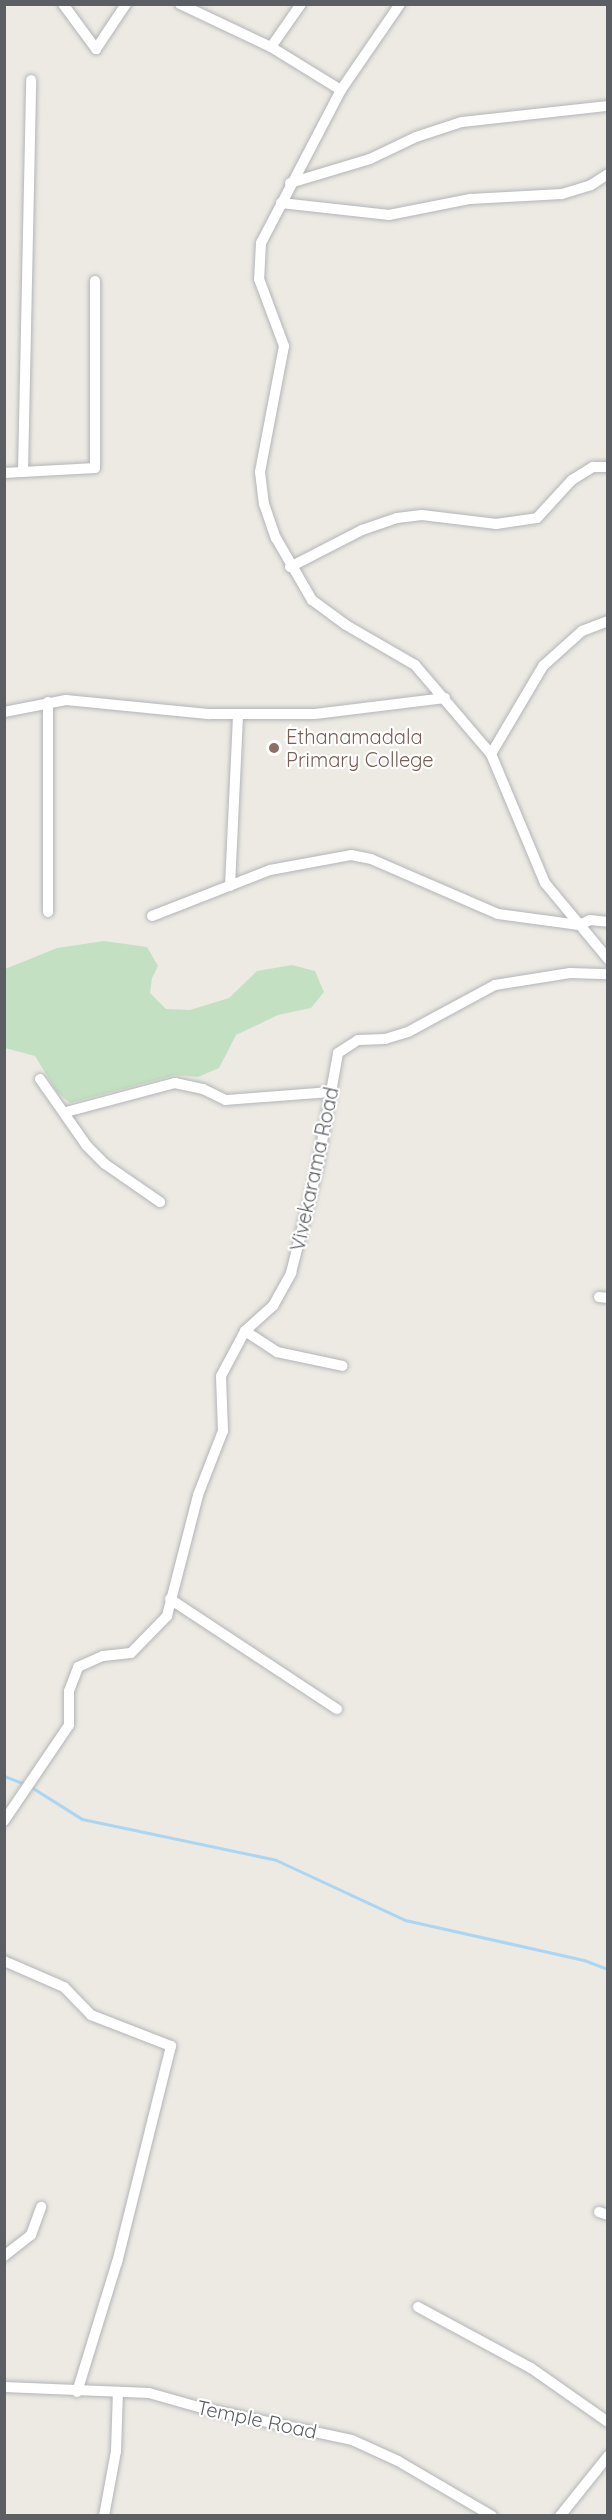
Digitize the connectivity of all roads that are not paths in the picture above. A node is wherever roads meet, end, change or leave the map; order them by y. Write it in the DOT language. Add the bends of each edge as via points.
graph roads {
  1 [pos="63,4"];
  2 [pos="126,4"];
  3 [pos="180,4"];
  4 [pos="301,4"];
  5 [pos="400,4"];
  6 [pos="271,47"];
  7 [pos="31,80"];
  8 [pos="341,90"];
  9 [pos="608,106"];
  10 [pos="608,174"];
  11 [pos="290,183"];
  12 [pos="281,202"];
  13 [pos="95,281"];
  14 [pos="608,467"];
  15 [pos="4,472"];
  16 [pos="23,472"];
  17 [pos="290,567"];
  18 [pos="608,621"];
  19 [pos="446,698"];
  20 [pos="48,702"];
  21 [pos="4,712"];
  22 [pos="238,714"];
  23 [pos="492,754"];
  24 [pos="230,886"];
  25 [pos="48,912"];
  26 [pos="152,916"];
  27 [pos="608,922"];
  28 [pos="579,925"];
  29 [pos="608,959"];
  30 [pos="608,974"];
  31 [pos="40,1079"];
  32 [pos="329,1092"];
  33 [pos="66,1112"];
  34 [pos="160,1202"];
  35 [pos="245,1331"];
  36 [pos="344,1366"];
  37 [pos="170,1599"];
  38 [pos="337,1709"];
  39 [pos="4,1821"];
  40 [pos="4,1961"];
  41 [pos="42,2207"];
  42 [pos="4,2256"];
  43 [pos="418,2307"];
  44 [pos="4,2387"];
  45 [pos="77,2392"];
  46 [pos="118,2392"];
  47 [pos="608,2422"];
  48 [pos="608,2456"];
  49 [pos="104,2516"];
  50 [pos="492,2516"];
  51 [pos="560,2516"];
  1 -- 2 [label="street" via="96,49"];
  3 -- 6 [label="street"];
  4 -- 6 [label="street"];
  5 -- 8 [label="street"];
  6 -- 8 [label="street"];
  7 -- 16 [label="street"];
  8 -- 11 [label="street"];
  9 -- 11 [label="street" via="462,122 416,137 370,159"];
  10 -- 12 [label="street" via="591,185 562,194 470,200 389,215"];
  11 -- 12 [label="street"];
  12 -- 17 [label="street" via="261,243 259,279 285,346 260,472 264,504"];
  13 -- 16 [label="street" via="96,468"];
  14 -- 17 [label="street" via="593,467 572,480 537,518 496,524 422,515 397,518 362,530"];
  15 -- 16 [label="street"];
  17 -- 19 [label="street" via="312,600 415,665"];
  18 -- 23 [label="street" via="582,631 543,666"];
  19 -- 22 [label="street" via="315,714"];
  19 -- 23 [label="street"];
  20 -- 21 [label="street"];
  20 -- 22 [label="street"];
  20 -- 25 [label="street"];
  22 -- 24 [label="street"];
  23 -- 28 [label="street" via="545,883"];
  24 -- 26 [label="street"];
  24 -- 28 [label="street" via="270,870 351,855 371,859 498,914"];
  27 -- 28 [label="street" via="590,920"];
  28 -- 29 [label="street"];
  30 -- 32 [label="street, Vivekarama Road" via="570,973 495,985 408,1032 385,1039 357,1040 339,1053"];
  31 -- 33 [label="street"];
  32 -- 33 [label="street" via="226,1101 203,1089 175,1083"];
  32 -- 35 [label="street, Vivekarama Road" via="317,1170 291,1273 273,1306"];
  33 -- 34 [label="street" via="87,1146 105,1164"];
  35 -- 36 [label="street" via="277,1352"];
  35 -- 37 [label="street, Vivekarama Road" via="221,1376 223,1431 198,1495"];
  37 -- 38 [label="street"];
  37 -- 39 [label="street, Vivekarama Road" via="167,1616 131,1653 103,1656 78,1666 69,1691 69,1725"];
  40 -- 45 [label="street" via="64,1987 91,2014 171,2046 117,2262"];
  41 -- 42 [label="street" via="31,2235"];
  43 -- 47 [label="street" via="531,2368"];
  44 -- 45 [label="street, Temple Road"];
  45 -- 46 [label="street, Temple Road"];
  46 -- 49 [label="street" via="116,2451"];
  46 -- 50 [label="street, Temple Road" via="148,2393 352,2440 398,2461"];
  48 -- 51 [label="street"];
}
